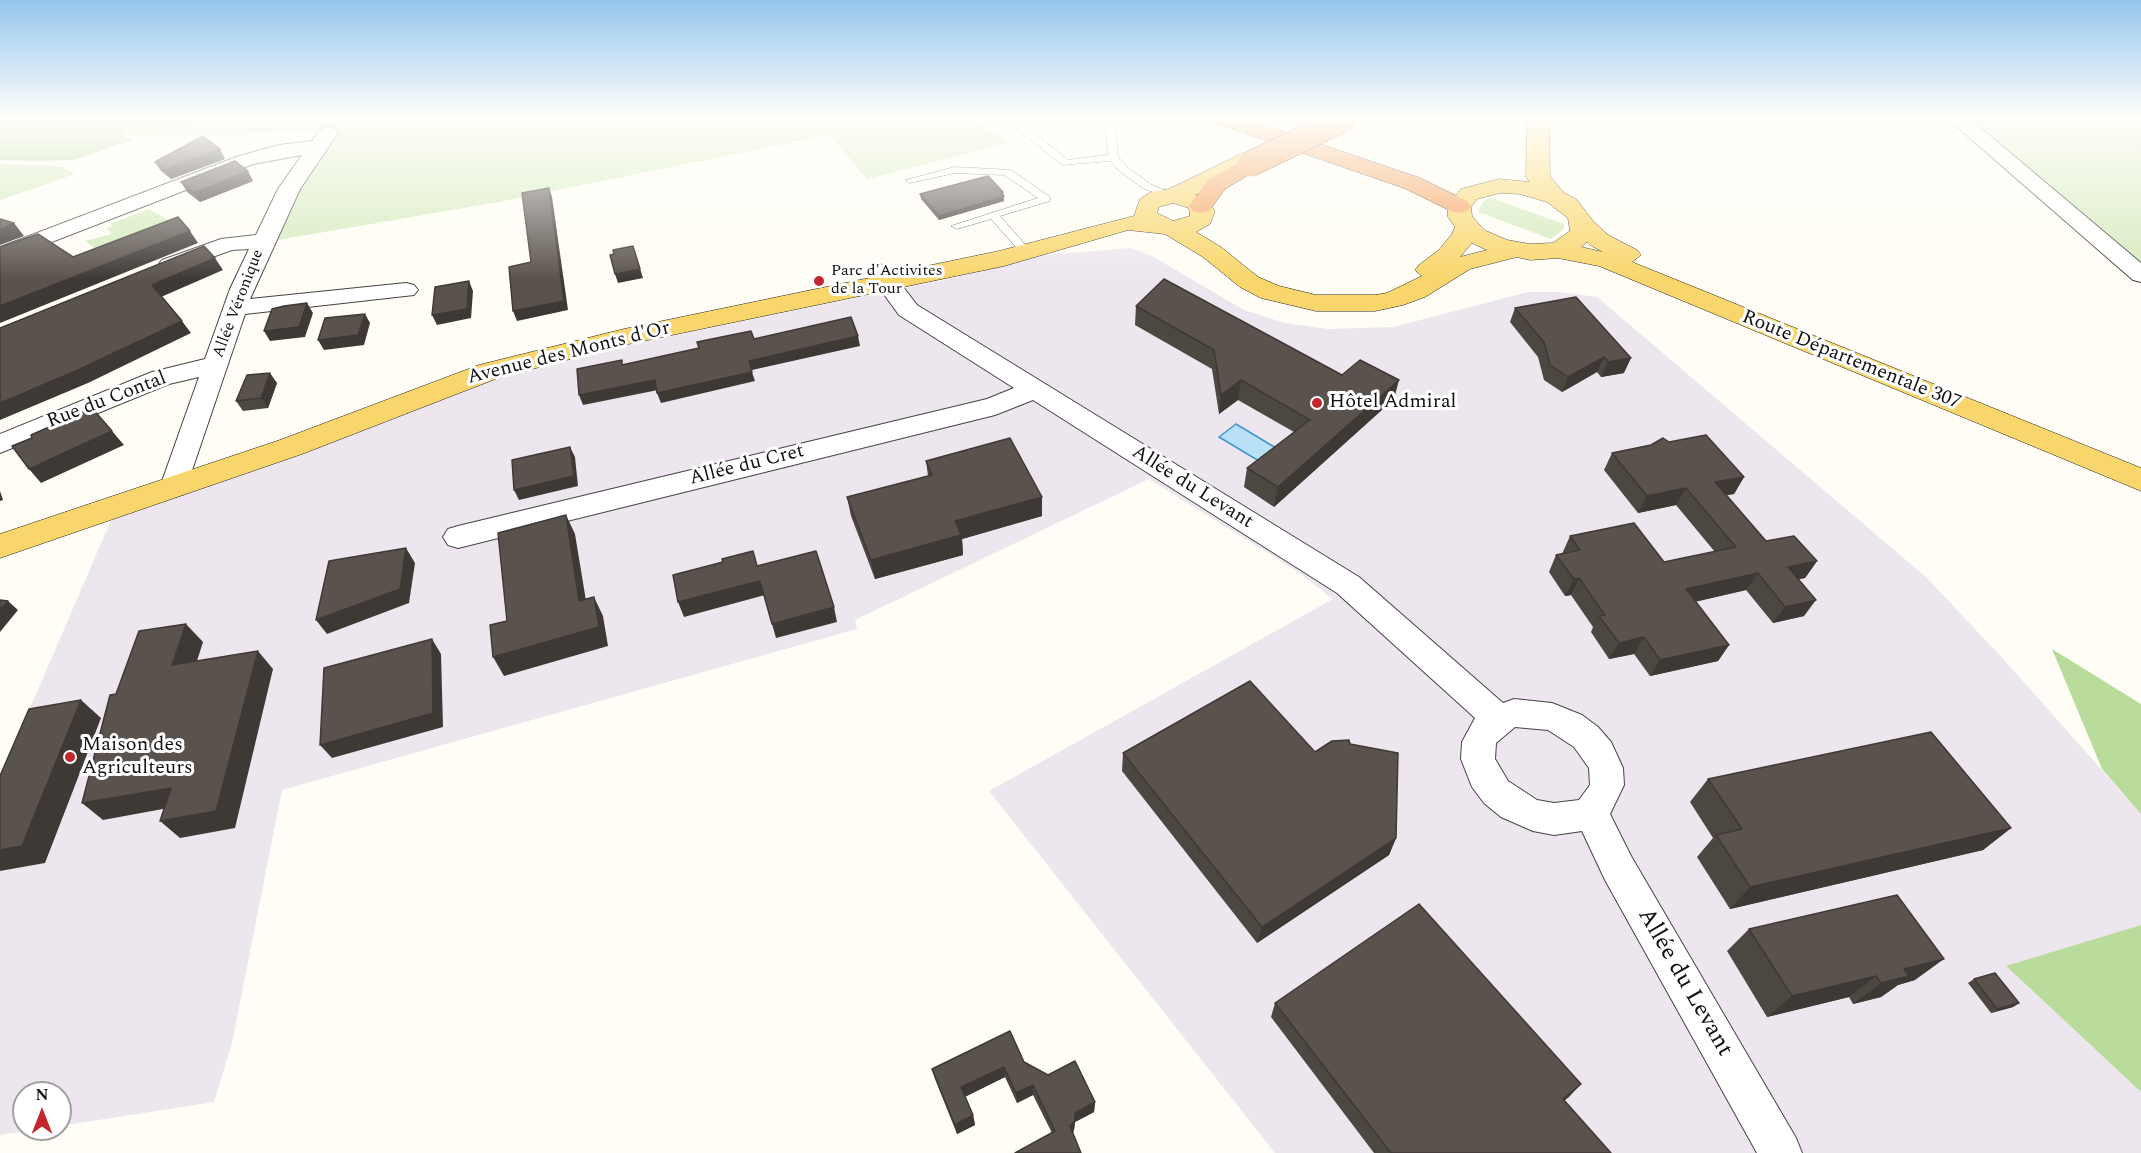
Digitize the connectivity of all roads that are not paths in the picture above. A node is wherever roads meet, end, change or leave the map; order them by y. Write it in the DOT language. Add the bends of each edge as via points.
graph roads {
  1 [pos="213,173"];
  2 [pos="300,173"];
  3 [pos="942,173"];
  4 [pos="1008,173"];
  5 [pos="1127,173"];
  6 [pos="1224,173"];
  7 [pos="1232,173"];
  8 [pos="1382,173"];
  9 [pos="1418,173"];
  10 [pos="1515,173"];
  11 [pos="1538,173"];
  12 [pos="2021,173"];
  13 [pos="910,180"];
  14 [pos="1489,188"];
  15 [pos="1555,196"];
  16 [pos="1158,206"];
  17 [pos="1202,211"];
  18 [pos="994,216"];
  19 [pos="1463,217"];
  20 [pos="1582,225"];
  21 [pos="957,226"];
  22 [pos="264,241"];
  23 [pos="1020,246"];
  24 [pos="1558,249"];
  25 [pos="1515,250"];
  26 [pos="0,255"];
  27 [pos="154,272"];
  28 [pos="2141,275"];
  29 [pos="883,278"];
  30 [pos="406,290"];
  31 [pos="236,308"];
  32 [pos="216,365"];
  33 [pos="1034,389"];
  34 [pos="0,444"];
  35 [pos="2141,463"];
  36 [pos="176,479"];
  37 [pos="2141,480"];
  38 [pos="458,537"];
  39 [pos="0,540"];
  40 [pos="0,546"];
  41 [pos="1498,719"];
  42 [pos="1591,811"];
  43 [pos="1781,1153"];
  1 -- 26 [label="street, Allée Véronique"];
  2 -- 22 [label="street, Allée Véronique"];
  3 -- 13 [label="lane"];
  4 -- 18 [label="lane" via="1046,199"];
  5 -- 16 [label="lane"];
  6 -- 16 [label="main road"];
  7 -- 17 [label="highway" via="1217,184"];
  8 -- 19 [label="highway" via="1412,183"];
  9 -- 14 [label="highway"];
  10 -- 14 [label="main road" via="1506,183"];
  11 -- 15 [label="main road"];
  12 -- 28 [label="street"];
  14 -- 15 [label="main road" via="1534,189"];
  14 -- 19 [label="main road" via="1463,199"];
  15 -- 20 [label="main road, Route Départementale 307" via="1575,210"];
  16 -- 17 [label="main road" via="1193,200"];
  16 -- 17 [label="main road" via="1190,226"];
  16 -- 23 [label="main road, Avenue des Monts d'Or" via="1127,223"];
  16 -- 25 [label="main road" via="1249,282 1270,292 1316,303 1375,303 1394,299 1416,291 1461,264"];
  17 -- 19 [label="main road" via="1211,231 1230,254 1263,278 1295,289 1341,296 1398,286 1425,273 1464,237"];
  18 -- 21 [label="lane"];
  18 -- 23 [label="lane"];
  19 -- 25 [label="main road" via="1487,241"];
  20 -- 24 [label="main road" via="1577,240"];
  20 -- 35 [label="main road, Route Départementale 307" via="1599,240 1660,269"];
  22 -- 27 [label="street" via="229,243"];
  22 -- 31 [label="street, Allée Véronique"];
  23 -- 29 [label="main road, Avenue des Monts d'Or"];
  24 -- 25 [label="main road, Route Départementale 307"];
  24 -- 37 [label="main road, Route Départementale 307" via="1605,260"];
  29 -- 33 [label="street, Allée du Levant" via="908,309"];
  29 -- 36 [label="main road, Avenue des Monts d'Or" via="489,371 291,447"];
  30 -- 31 [label="street"];
  31 -- 32 [label="street, Allée Véronique"];
  32 -- 34 [label="street, Rue du Contal" via="161,378"];
  32 -- 36 [label="street, Allée Véronique"];
  33 -- 38 [label="street, Allée du Cret" via="995,406"];
  33 -- 41 [label="street, Allée du Levant" via="1348,585"];
  36 -- 39 [label="main road, Avenue des Monts d'Or" via="70,511"];
  36 -- 40 [label="main road, Avenue des Monts d'Or"];
  41 -- 42 [label="street" via="1514,713 1533,713 1570,725 1586,737 1606,768 1602,799"];
  41 -- 42 [label="street" via="1479,742 1478,759 1496,792 1513,806 1544,817 1574,818"];
  42 -- 43 [label="street, Allée du Levant" via="1618,868"];
}
